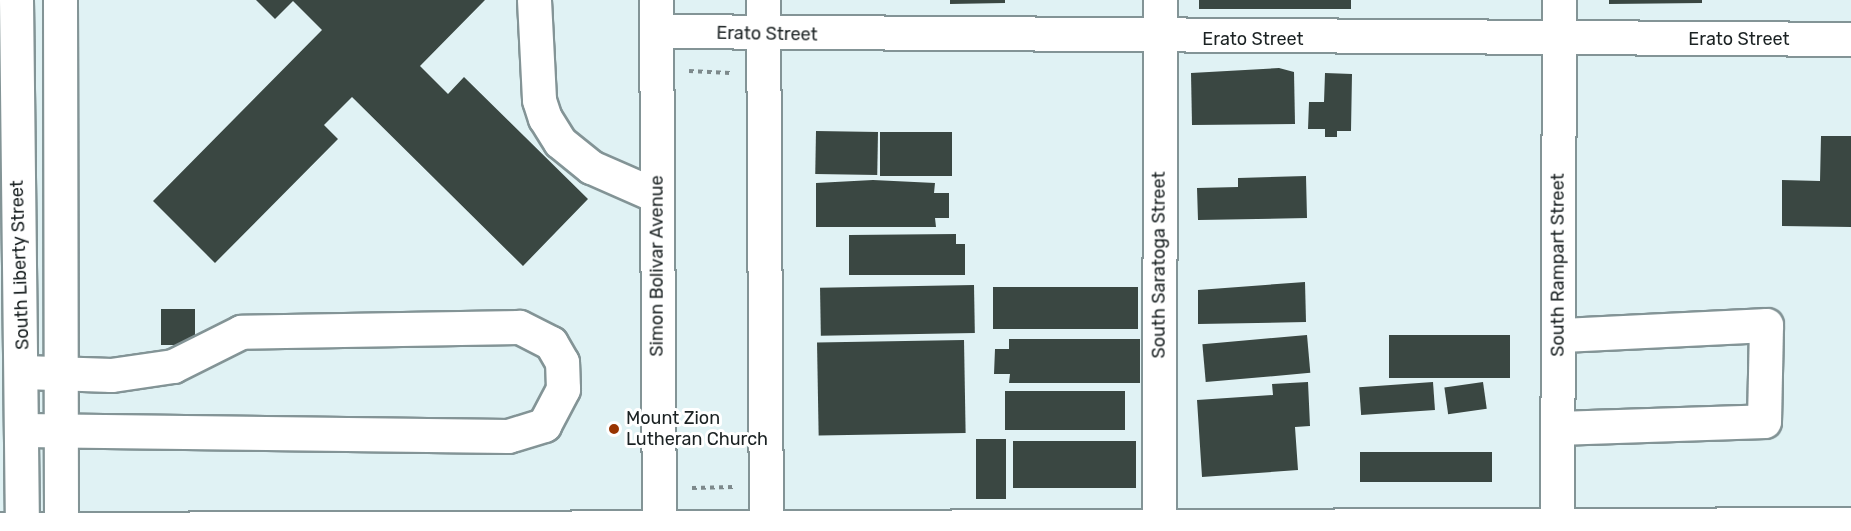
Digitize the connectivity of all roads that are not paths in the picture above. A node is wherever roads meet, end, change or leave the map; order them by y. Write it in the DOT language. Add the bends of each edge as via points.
graph roads {
  1 [pos="16,0"];
  2 [pos="60,0"];
  3 [pos="534,0"];
  4 [pos="763,0"];
  5 [pos="1160,0"];
  6 [pos="1559,0"];
  7 [pos="656,15"];
  8 [pos="764,34"];
  9 [pos="1160,38"];
  10 [pos="1560,39"];
  11 [pos="1851,39"];
  12 [pos="8,42"];
  13 [pos="60,42"];
  14 [pos="657,196"];
  15 [pos="10,266"];
  16 [pos="1558,335"];
  17 [pos="24,372"];
  18 [pos="61,372"];
  19 [pos="1558,428"];
  20 [pos="23,430"];
  21 [pos="61,430"];
  22 [pos="1851,524"];
  23 [pos="1159,528"];
  24 [pos="1557,528"];
  25 [pos="15,529"];
  26 [pos="659,529"];
  27 [pos="61,530"];
  28 [pos="766,530"];
  1 -- 12 [label="street, South Liberty Street"];
  2 -- 13 [label="street"];
  3 -- 14 [label="street" via="539,100 560,142 591,167"];
  4 -- 8 [label="street"];
  5 -- 9 [label="street, South Saratoga Street"];
  6 -- 10 [label="street, South Rampart Street"];
  7 -- 8 [label="street, Erato Street"];
  7 -- 14 [label="street, Simon Bolivar Avenue"];
  8 -- 9 [label="street, Erato Street"];
  8 -- 28 [label="street"];
  9 -- 10 [label="street, Erato Street"];
  9 -- 23 [label="street, South Saratoga Street"];
  10 -- 11 [label="street, Erato Street"];
  10 -- 16 [label="street, South Rampart Street"];
  12 -- 13 [label="street"];
  12 -- 15 [label="street, South Liberty Street"];
  13 -- 18 [label="street"];
  14 -- 26 [label="street, Simon Bolivar Avenue"];
  15 -- 17 [label="street, South Liberty Street"];
  16 -- 19 [label="street, South Rampart Street"];
  16 -- 19 [label="street" via="1766,325 1764,421"];
  17 -- 18 [label="street"];
  17 -- 20 [label="street, South Liberty Street"];
  18 -- 21 [label="street"];
  18 -- 21 [label="street" via="111,375 173,366 241,332 519,327 551,343 562,362 563,389 544,425 508,436"];
  19 -- 24 [label="street, South Rampart Street"];
  20 -- 21 [label="street"];
  20 -- 25 [label="street, South Liberty Street"];
  21 -- 27 [label="street"];
  22 -- 24 [label="street"];
  23 -- 24 [label="street"];
  23 -- 28 [label="street"];
  25 -- 27 [label="street"];
  26 -- 27 [label="street"];
  26 -- 28 [label="street"];
}
